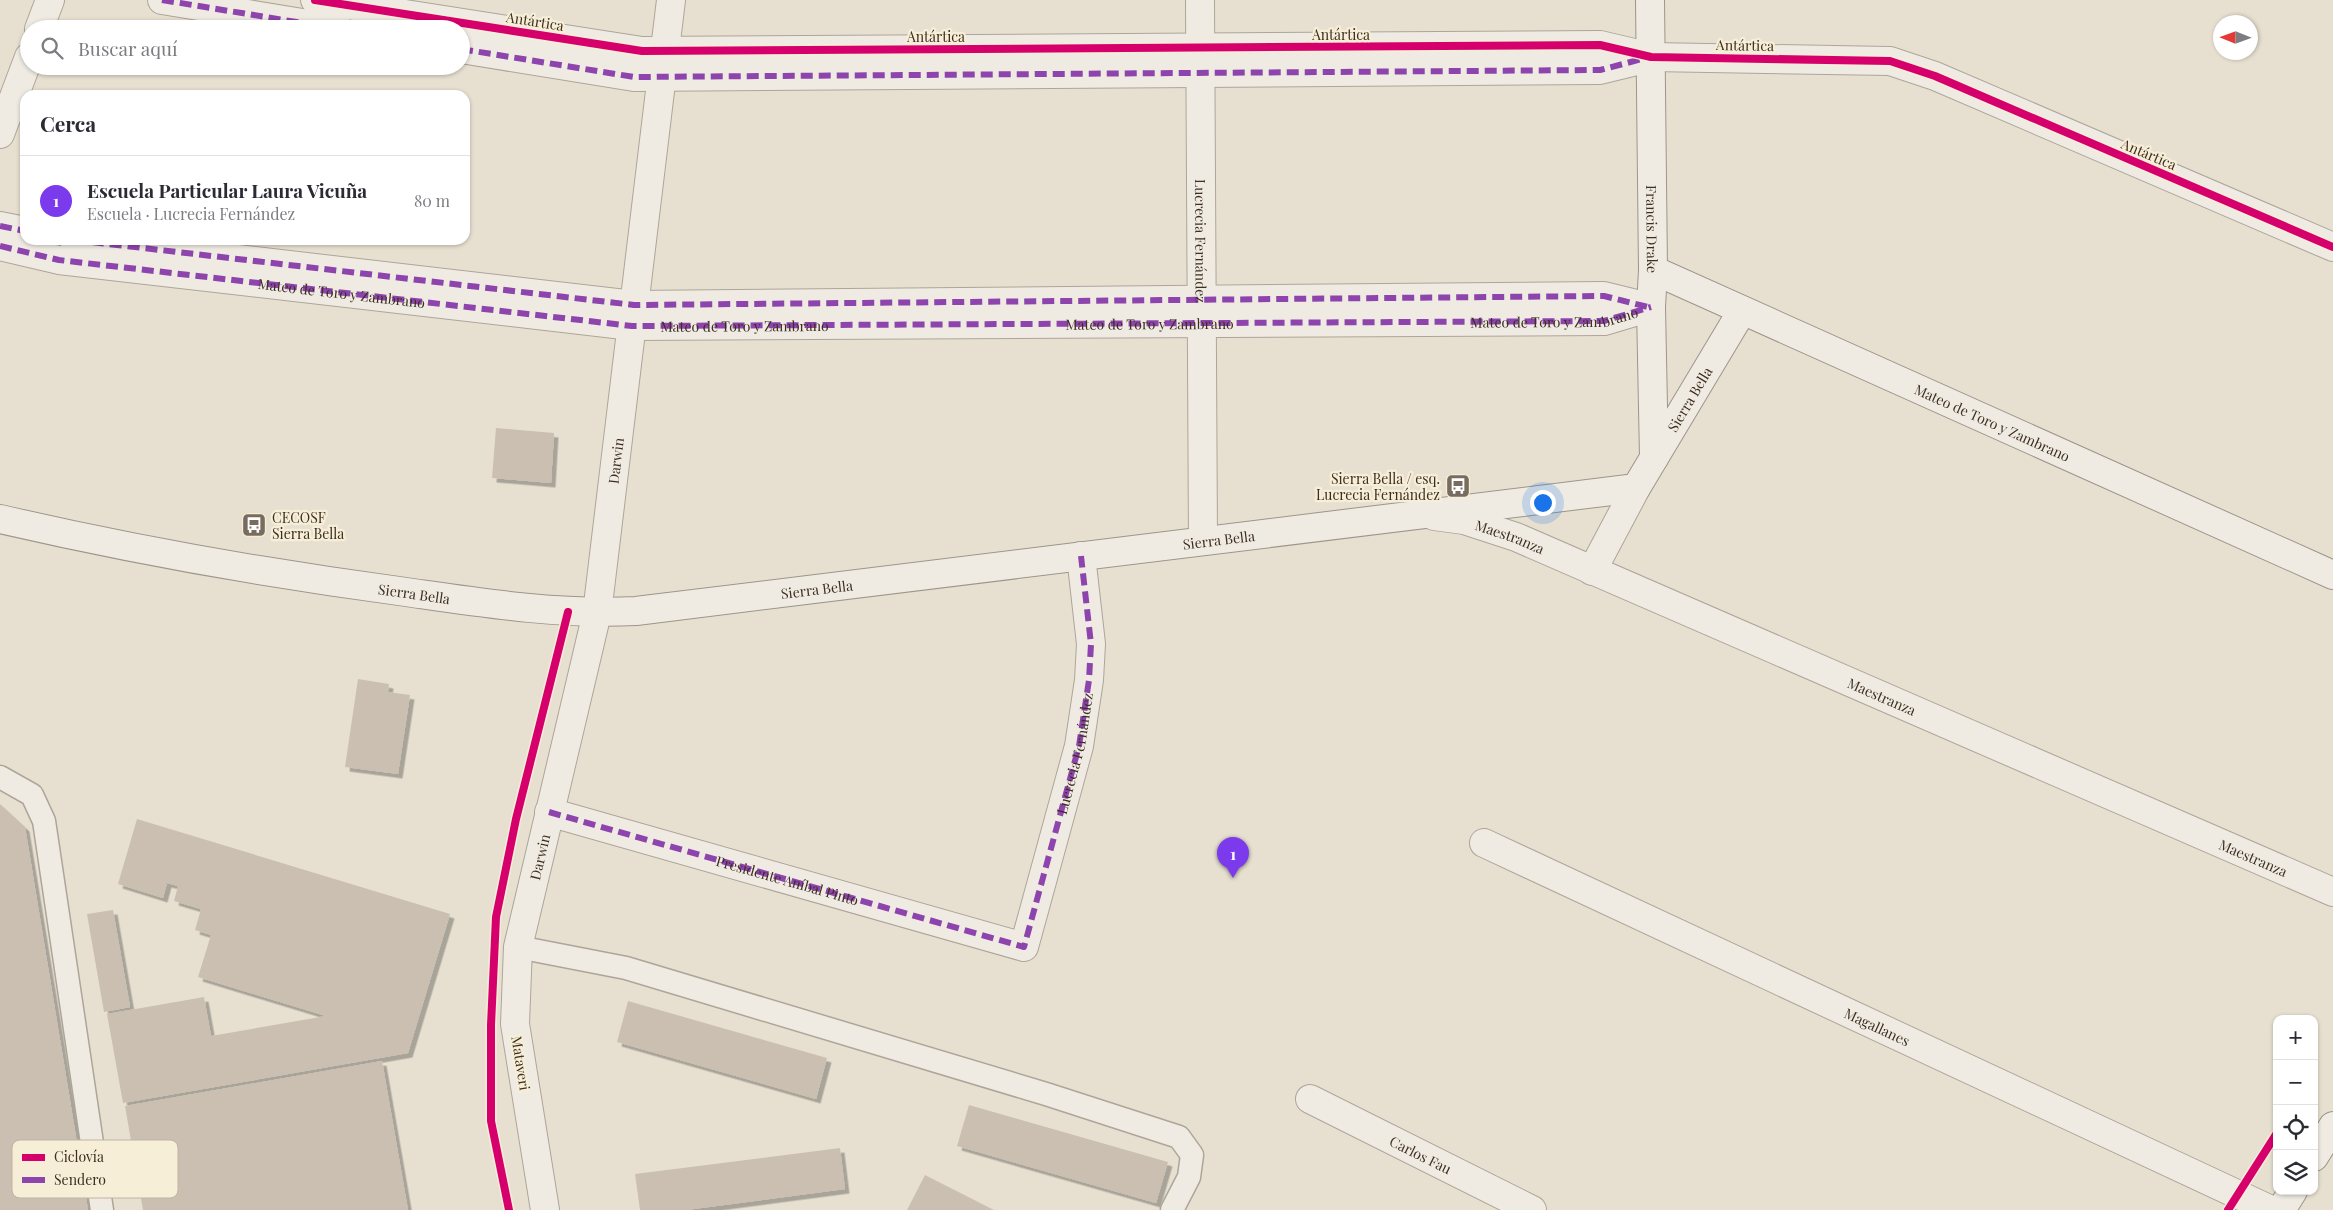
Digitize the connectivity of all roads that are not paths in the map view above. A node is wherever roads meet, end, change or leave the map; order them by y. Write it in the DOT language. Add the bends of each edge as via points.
graph roads {
  1 [pos="50,0"];
  2 [pos="162,0"];
  3 [pos="315,0"];
  4 [pos="671,0"];
  5 [pos="1200,0"];
  6 [pos="1650,0"];
  7 [pos="43,20"];
  8 [pos="284,20"];
  9 [pos="443,20"];
  10 [pos="470,24"];
  11 [pos="470,50"];
  12 [pos="1651,57"];
  13 [pos="1200,60"];
  14 [pos="664,64"];
  15 [pos="22,75"];
  16 [pos="0,134"];
  17 [pos="0,226"];
  18 [pos="20,230"];
  19 [pos="111,245"];
  20 [pos="0,246"];
  21 [pos="2333,247"];
  22 [pos="1653,270"];
  23 [pos="1651,307"];
  24 [pos="1202,311"];
  25 [pos="1742,311"];
  26 [pos="633,316"];
  27 [pos="1654,458"];
  28 [pos="1636,488"];
  29 [pos="1426,514"];
  30 [pos="0,519"];
  31 [pos="1203,541"];
  32 [pos="1082,556"];
  33 [pos="1592,570"];
  34 [pos="2333,575"];
  35 [pos="597,613"];
  36 [pos="0,778"];
  37 [pos="550,812"];
  38 [pos="1484,843"];
  39 [pos="2333,892"];
  40 [pos="525,915"];
  41 [pos="518,947"];
  42 [pos="1024,947"];
  43 [pos="1310,1099"];
  44 [pos="2333,1126"];
  45 [pos="92,1140"];
  46 [pos="2318,1150"];
  47 [pos="2290,1195"];
  48 [pos="544,1210"];
  49 [pos="1172,1210"];
  50 [pos="1532,1210"];
  51 [pos="2271,1210"];
  52 [pos="2281,1210"];
  1 -- 7 [label="street"];
  2 -- 8 [label="street"];
  3 -- 9 [label="street, Antártica"];
  4 -- 14 [label="street, Darwin"];
  5 -- 13 [label="street, Lucrecia Fernández"];
  6 -- 12 [label="street, Francis Drake"];
  10 -- 14 [label="street, Antártica" via="642,51"];
  11 -- 14 [label="street, Antártica" via="634,77"];
  12 -- 13 [label="street, Antártica" via="1600,46"];
  12 -- 21 [label="street, Antártica" via="1868,59 1909,66"];
  12 -- 22 [label="street, Francis Drake"];
  13 -- 14 [label="street, Antártica"];
  13 -- 24 [label="street, Lucrecia Fernández"];
  14 -- 26 [label="street, Darwin"];
  15 -- 16 [label="street"];
  17 -- 18 [label="street"];
  19 -- 26 [label="street, Mateo de Toro y Zambrano"];
  20 -- 26 [label="street, Mateo de Toro y Zambrano" via="60,260"];
  22 -- 23 [label="street, Francis Drake"];
  22 -- 25 [label="street, Mateo de Toro y Zambrano"];
  23 -- 24 [label="street, Mateo de Toro y Zambrano" via="1604,296"];
  23 -- 27 [label="street, Francis Drake"];
  24 -- 26 [label="street, Mateo de Toro y Zambrano"];
  24 -- 31 [label="street, Lucrecia Fernández"];
  25 -- 27 [label="street, Sierra Bella"];
  25 -- 34 [label="street, Mateo de Toro y Zambrano"];
  26 -- 35 [label="street, Darwin"];
  27 -- 28 [label="street, Sierra Bella"];
  28 -- 29 [label="street, Sierra Bella"];
  28 -- 33 [label="street, Sierra Bella"];
  29 -- 31 [label="street, Sierra Bella"];
  29 -- 33 [label="street, Maestranza" via="1491,528"];
  30 -- 35 [label="street, Sierra Bella" via="207,561 372,588 540,610"];
  31 -- 32 [label="street, Sierra Bella"];
  32 -- 35 [label="street, Sierra Bella" via="646,610"];
  32 -- 42 [label="street, Lucrecia Fernández" via="1091,644 1086,713"];
  33 -- 39 [label="street, Maestranza"];
  35 -- 37 [label="street, Darwin"];
  36 -- 45 [label="lane" via="32,795 44,821"];
  37 -- 40 [label="street, Darwin"];
  37 -- 42 [label="street, Presidente Aníbal Pinto"];
  38 -- 51 [label="street, Magallanes"];
  40 -- 41 [label="street, Mataveri"];
  41 -- 48 [label="street, Mataveri" via="515,1024"];
  41 -- 49 [label="lane" via="626,968 1179,1137 1192,1155 1190,1177"];
  43 -- 50 [label="street, Carlos Fau"];
  44 -- 46 [label="street"];
  47 -- 52 [label="street"];
}
